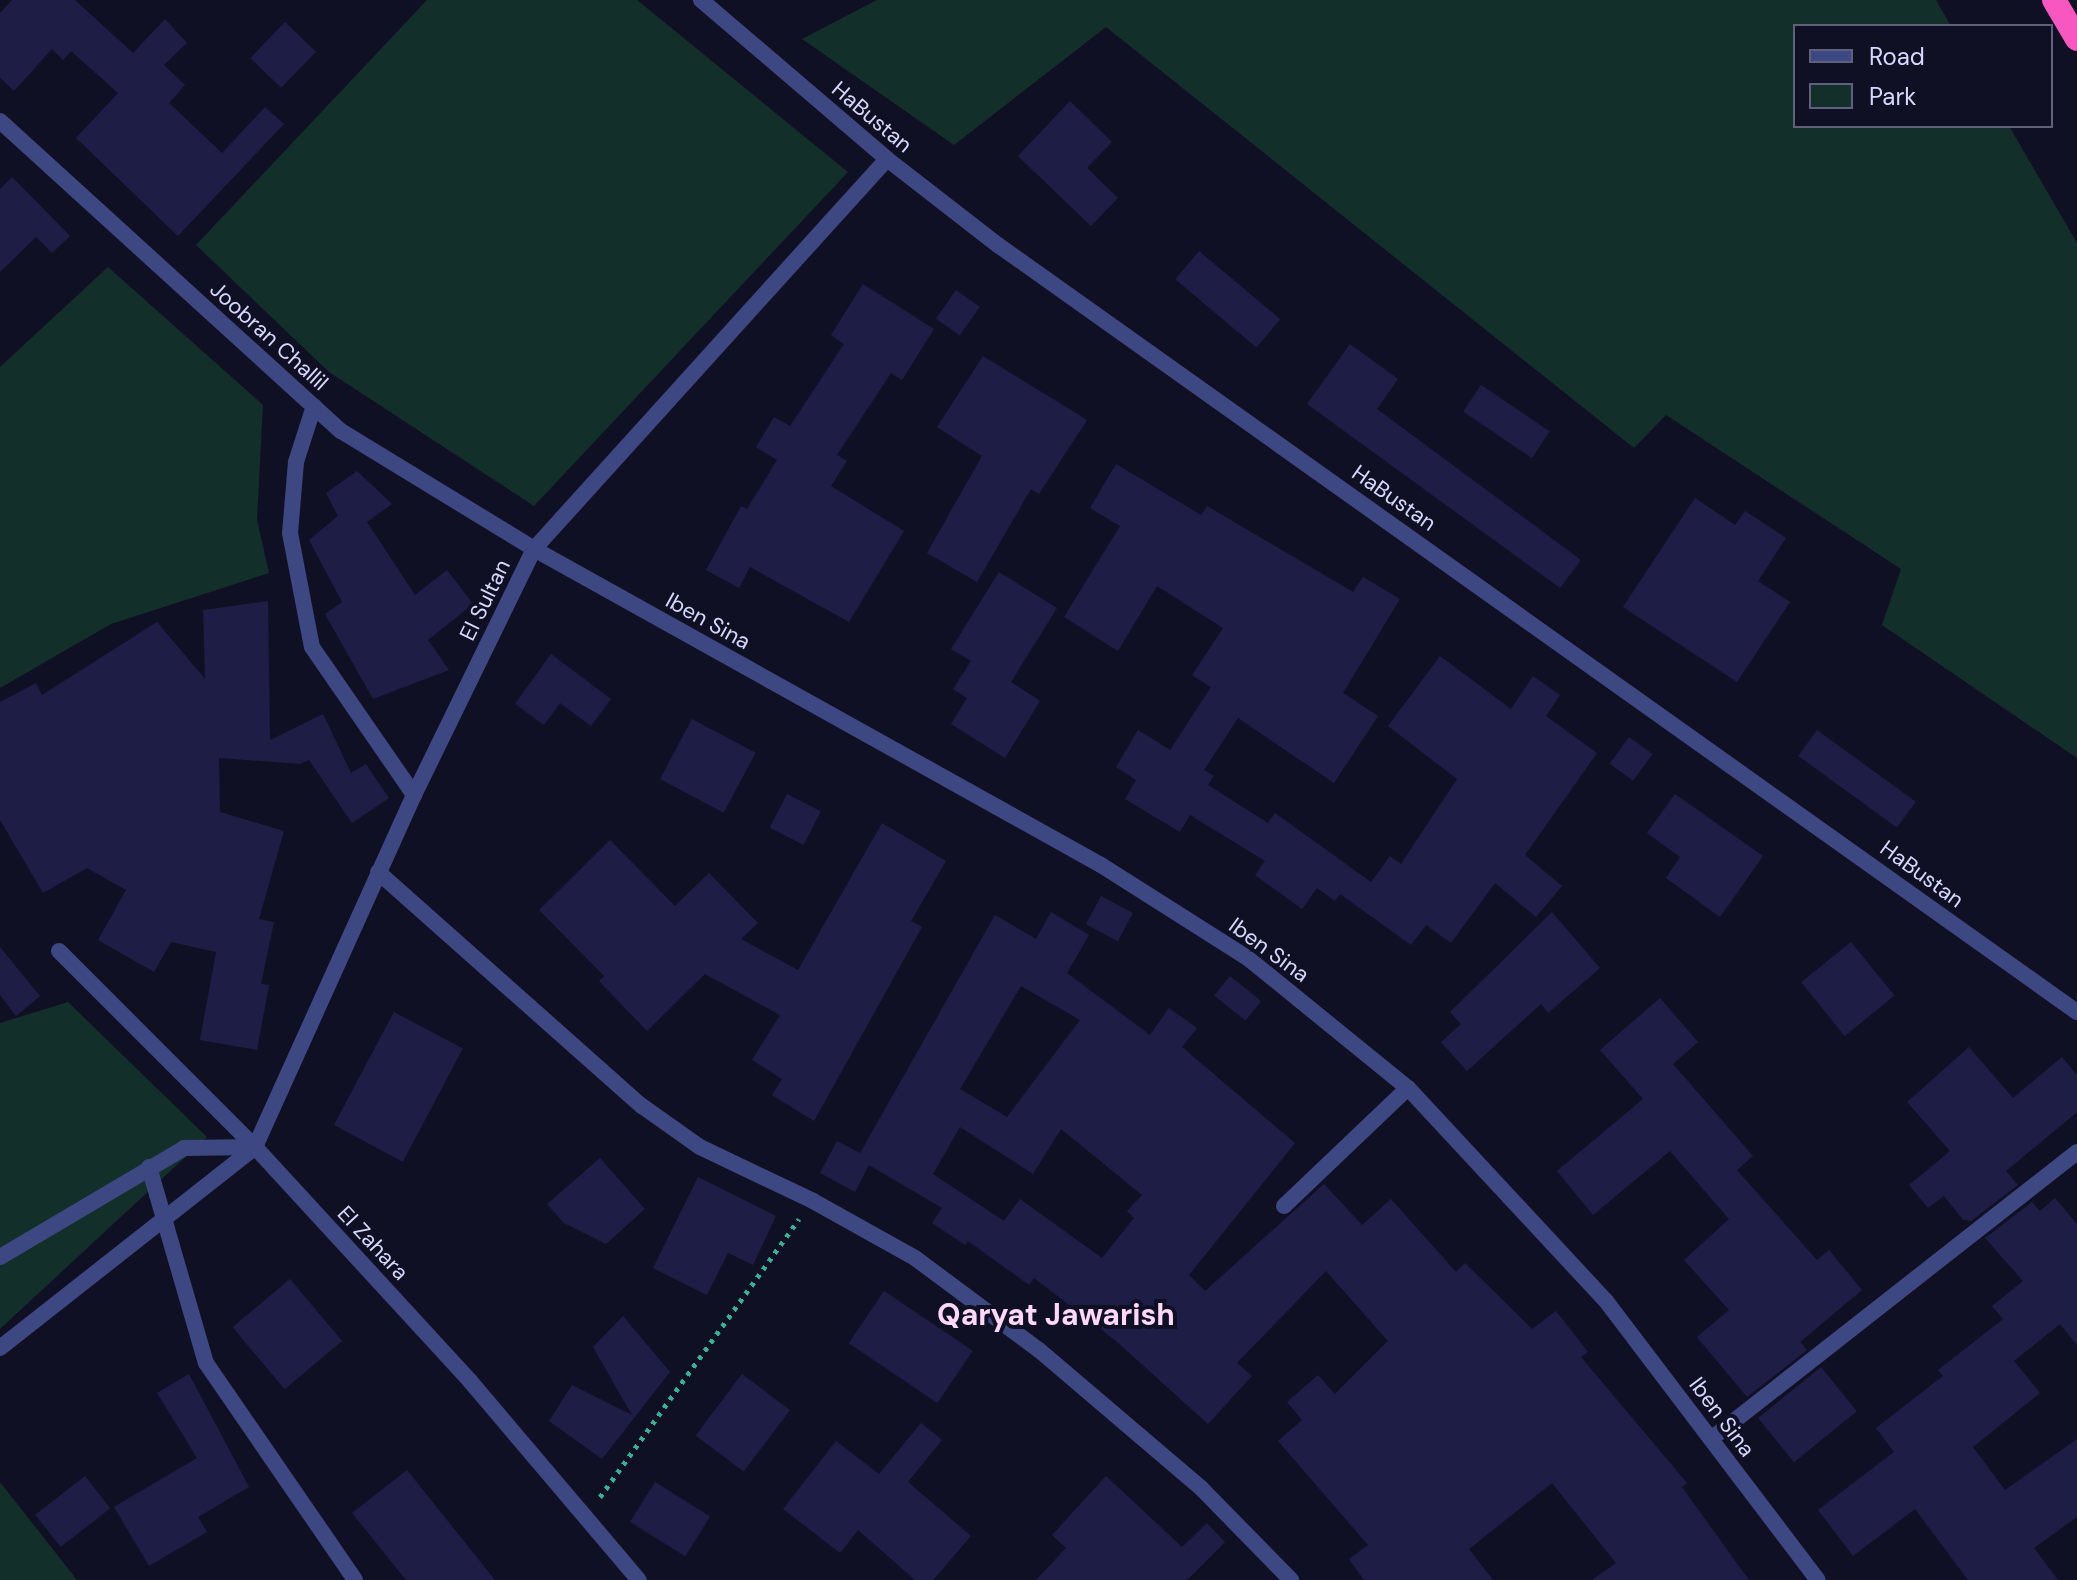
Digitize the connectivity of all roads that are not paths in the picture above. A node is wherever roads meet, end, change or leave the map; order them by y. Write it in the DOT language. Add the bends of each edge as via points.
graph roads {
  1 [pos="701,0"];
  2 [pos="2054,0"];
  3 [pos="2077,39"];
  4 [pos="0,121"];
  5 [pos="887,159"];
  6 [pos="314,406"];
  7 [pos="534,549"];
  8 [pos="414,795"];
  9 [pos="378,872"];
  10 [pos="59,951"];
  11 [pos="2077,1012"];
  12 [pos="1408,1088"];
  13 [pos="255,1147"];
  14 [pos="2077,1152"];
  15 [pos="149,1167"];
  16 [pos="1284,1206"];
  17 [pos="164,1218"];
  18 [pos="0,1257"];
  19 [pos="0,1348"];
  20 [pos="1711,1439"];
  21 [pos="355,1580"];
  22 [pos="639,1580"];
  23 [pos="1291,1580"];
  24 [pos="1818,1580"];
  1 -- 5 [label="street, HaBustan"];
  2 -- 3 [label="highway"];
  4 -- 6 [label="street, Joobran Challil"];
  5 -- 7 [label="street, El Sultan"];
  5 -- 11 [label="street, HaBustan" via="998,245"];
  6 -- 7 [label="street, Joobran Challil" via="341,431"];
  6 -- 8 [label="street" via="296,462 290,533 312,647"];
  7 -- 8 [label="street, El Sultan"];
  7 -- 12 [label="street, Iben Sina" via="1101,865 1249,959"];
  8 -- 9 [label="street, El Sultan"];
  9 -- 13 [label="street, El Sultan"];
  9 -- 23 [label="street" via="642,1106 700,1147 915,1258 1039,1350 1201,1488"];
  10 -- 13 [label="street, El Zahara"];
  12 -- 16 [label="street"];
  12 -- 20 [label="street, Iben Sina" via="1606,1301"];
  13 -- 15 [label="street" via="184,1148"];
  13 -- 17 [label="street"];
  13 -- 22 [label="street, El Zahara" via="470,1381"];
  14 -- 20 [label="street"];
  15 -- 17 [label="street"];
  15 -- 18 [label="street"];
  17 -- 19 [label="street"];
  17 -- 21 [label="street" via="206,1363"];
  20 -- 24 [label="street, Iben Sina"];
}
